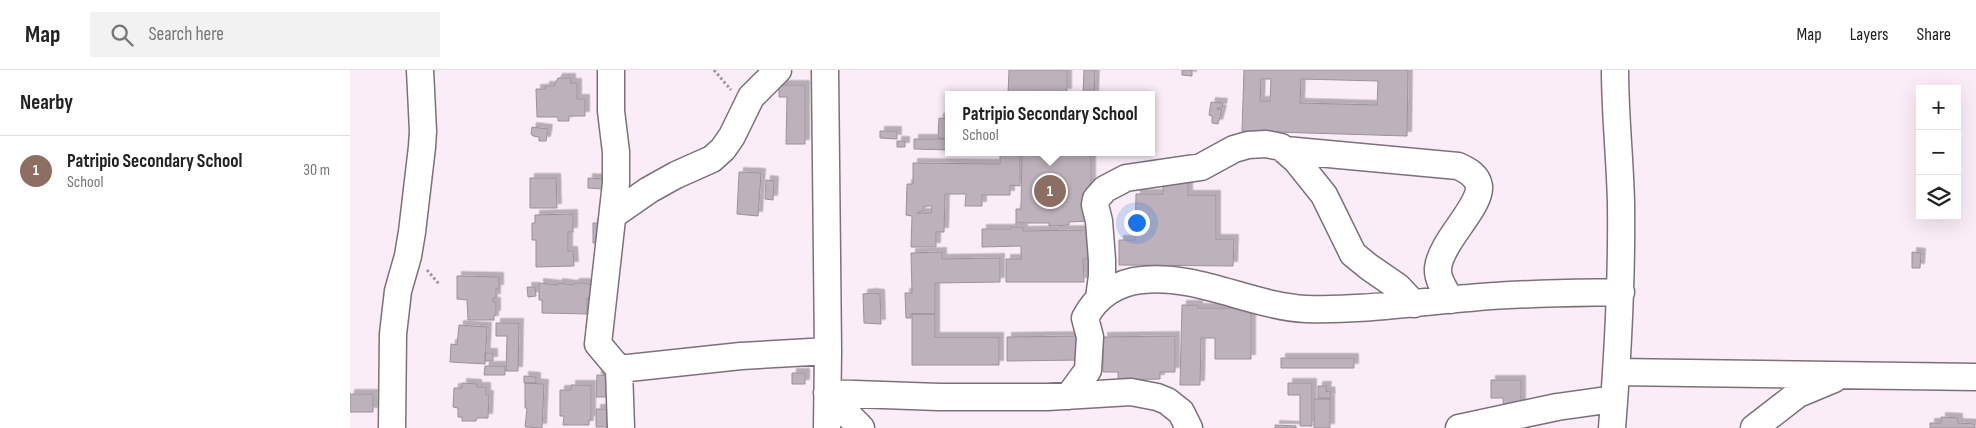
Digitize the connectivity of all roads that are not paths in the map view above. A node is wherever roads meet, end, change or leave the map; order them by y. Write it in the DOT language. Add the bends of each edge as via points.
graph roads {
  1 [pos="420,70"];
  2 [pos="611,70"];
  3 [pos="778,70"];
  4 [pos="825,70"];
  5 [pos="1615,70"];
  6 [pos="1285,150"];
  7 [pos="613,215"];
  8 [pos="1621,292"];
  9 [pos="1099,298"];
  10 [pos="1451,300"];
  11 [pos="1414,304"];
  12 [pos="828,351"];
  13 [pos="618,369"];
  14 [pos="1616,372"];
  15 [pos="1842,375"];
  16 [pos="1976,377"];
  17 [pos="827,393"];
  18 [pos="1069,396"];
  19 [pos="1614,399"];
  20 [pos="392,428"];
  21 [pos="622,428"];
  22 [pos="827,428"];
  23 [pos="861,428"];
  24 [pos="1189,428"];
  25 [pos="1459,428"];
  26 [pos="1612,428"];
  27 [pos="1754,428"];
  1 -- 20 [label="street" via="422,146 412,232 398,291 393,334"];
  2 -- 7 [label="street" via="616,152"];
  3 -- 7 [label="street" via="751,98 732,136 712,159 676,174"];
  4 -- 12 [label="street"];
  5 -- 8 [label="street"];
  6 -- 9 [label="street" via="1272,144 1241,146 1201,167 1126,178 1105,189 1095,205 1102,260"];
  6 -- 10 [label="street" via="1458,166 1470,171 1479,186 1477,198 1447,242 1438,269"];
  6 -- 11 [label="street" via="1321,191 1353,254 1398,287"];
  7 -- 13 [label="street" via="598,344"];
  8 -- 10 [label="street" via="1500,295"];
  8 -- 14 [label="street"];
  9 -- 11 [label="street" via="1131,282 1152,280 1184,282 1297,308 1372,308"];
  9 -- 18 [label="street" via="1084,318 1090,337 1088,370"];
  10 -- 11 [label="street"];
  12 -- 13 [label="street"];
  12 -- 17 [label="street"];
  13 -- 21 [label="street"];
  14 -- 15 [label="street"];
  14 -- 19 [label="street"];
  15 -- 16 [label="street"];
  15 -- 27 [label="street" via="1798,394"];
  17 -- 18 [label="street" via="939,397"];
  17 -- 22 [label="street"];
  17 -- 23 [label="street"];
  18 -- 24 [label="street" via="1131,392 1157,397 1181,412"];
  19 -- 25 [label="street" via="1557,407"];
  19 -- 26 [label="street"];
}
